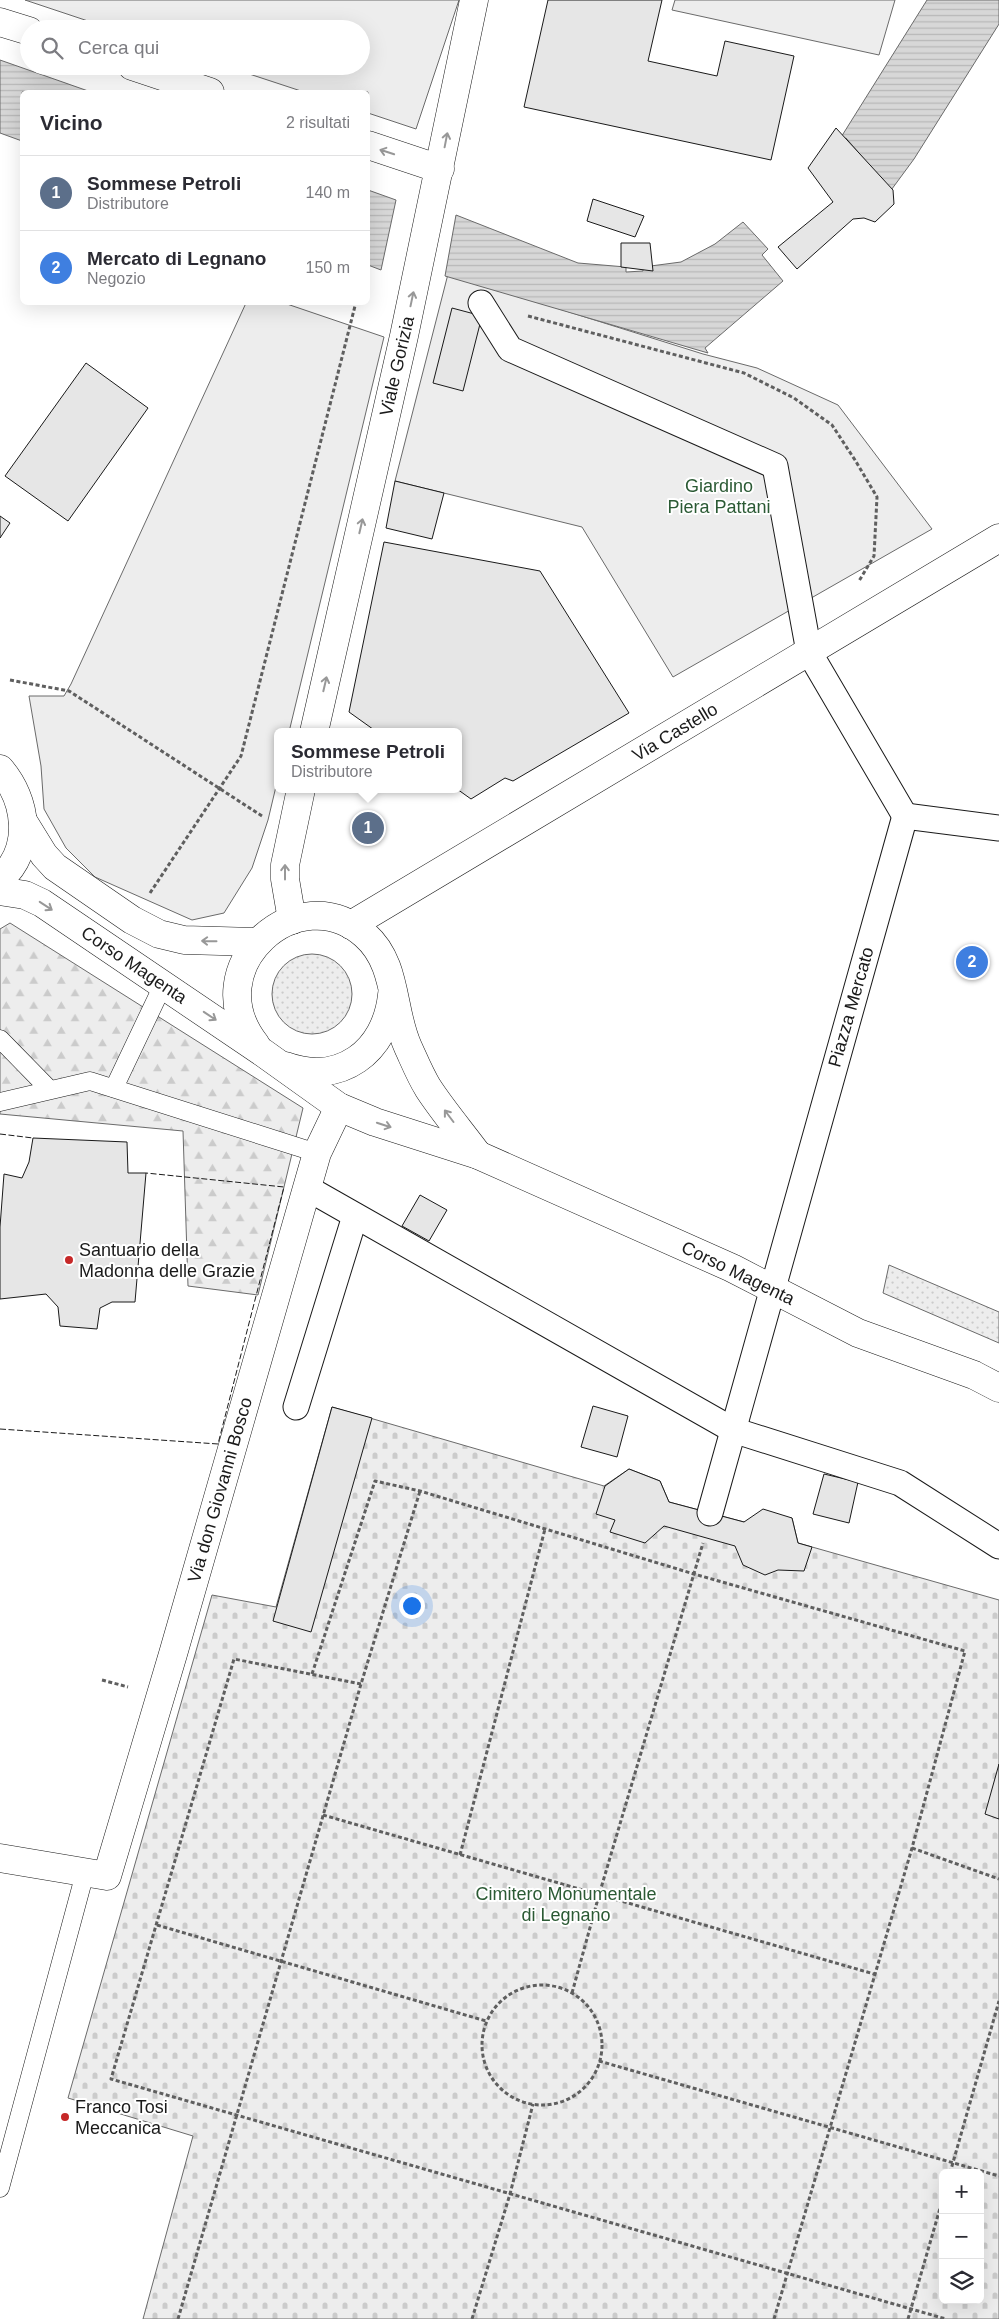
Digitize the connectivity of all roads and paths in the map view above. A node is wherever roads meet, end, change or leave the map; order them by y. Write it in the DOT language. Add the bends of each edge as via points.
graph roads {
  1 [pos="474,0"];
  2 [pos="0,22"];
  3 [pos="20,29"];
  4 [pos="159,75"];
  5 [pos="204,90"];
  6 [pos="370,146"];
  7 [pos="440,169"];
  8 [pos="481,303"];
  9 [pos="355,305"];
  10 [pos="999,538"];
  11 [pos="810,652"];
  12 [pos="10,680"];
  13 [pos="315,728"];
  14 [pos="0,769"];
  15 [pos="219,789"];
  16 [pos="300,793"];
  17 [pos="905,816"];
  18 [pos="23,821"];
  19 [pos="293,827"];
  20 [pos="999,828"];
  21 [pos="0,879"];
  22 [pos="0,891"];
  23 [pos="132,920"];
  24 [pos="292,920"];
  25 [pos="351,925"];
  26 [pos="258,942"];
  27 [pos="163,985"];
  28 [pos="393,991"];
  29 [pos="0,1039"];
  30 [pos="270,1058"];
  31 [pos="114,1088"];
  32 [pos="49,1089"];
  33 [pos="0,1102"];
  34 [pos="339,1107"];
  35 [pos="316,1153"];
  36 [pos="478,1154"];
  37 [pos="306,1188"];
  38 [pos="355,1216"];
  39 [pos="772,1290"];
  40 [pos="986,1375"];
  41 [pos="999,1388"];
  42 [pos="296,1407"];
  43 [pos="733,1430"];
  44 [pos="420,1491"];
  45 [pos="710,1513"];
  46 [pos="545,1529"];
  47 [pos="704,1537"];
  48 [pos="999,1546"];
  49 [pos="694,1574"];
  50 [pos="312,1674"];
  51 [pos="361,1684"];
  52 [pos="323,1815"];
  53 [pos="912,1848"];
  54 [pos="460,1855"];
  55 [pos="0,1858"];
  56 [pos="96,1874"];
  57 [pos="999,1880"];
  58 [pos="599,1895"];
  59 [pos="157,1925"];
  60 [pos="281,1960"];
  61 [pos="874,1974"];
  62 [pos="572,1993"];
  63 [pos="999,2001"];
  64 [pos="486,2021"];
  65 [pos="599,2061"];
  66 [pos="534,2104"];
  67 [pos="236,2115"];
  68 [pos="829,2129"];
  69 [pos="953,2163"];
  70 [pos="951,2169"];
  71 [pos="999,2176"];
  72 [pos="0,2188"];
  73 [pos="510,2194"];
  74 [pos="939,2212"];
  75 [pos="786,2273"];
  76 [pos="911,2309"];
  77 [pos="178,2319"];
  78 [pos="472,2319"];
  79 [pos="774,2319"];
  80 [pos="908,2319"];
  81 [pos="946,2319"];
  7 -- 1 [label="street, Viale Gorizia, one-way"];
  2 -- 3 [label="street"];
  4 -- 5 [label="street"];
  7 -- 6 [label="street, one-way"];
  13 -- 7 [label="street, Viale Gorizia, one-way"];
  8 -- 11 [label="street" via="510,349 774,466"];
  9 -- 15 [label="path" via="241,756"];
  10 -- 11 [label="street, Via Castello"];
  11 -- 17 [label="street"];
  11 -- 25 [label="street, Via Castello"];
  12 -- 15 [label="path" via="69,691"];
  14 -- 18 [label="street, Corso Magenta" via="12,782 20,801"];
  15 -- 19 [label="path" via="272,822"];
  15 -- 23 [label="path"];
  16 -- 19 [label="street"];
  17 -- 20 [label="street"];
  17 -- 39 [label="street, Piazza Mercato"];
  18 -- 21 [label="street, Corso Magenta" via="22,841 15,860"];
  18 -- 23 [label="street, Corso Magenta" via="55,867"];
  24 -- 19 [label="street, one-way" via="285,865"];
  22 -- 27 [label="street, Corso Magenta, one-way" via="34,899"];
  26 -- 23 [label="street, Corso Magenta, one-way" via="184,940 159,934"];
  24 -- 25 [label="street, Corso Magenta" via="312,916 332,918"];
  24 -- 26 [label="street, Corso Magenta" via="273,929"];
  25 -- 28 [label="street, Corso Magenta" via="365,934 381,952"];
  26 -- 30 [label="street, Corso Magenta" via="246,958 239,977 237,998 240,1018 249,1036"];
  27 -- 30 [label="street, Corso Magenta, one-way"];
  27 -- 31 [label="lane"];
  28 -- 30 [label="street, Corso Magenta" via="384,1030 357,1060 318,1072 298,1070"];
  36 -- 28 [label="street, Corso Magenta, one-way" via="427,1086 407,1044"];
  29 -- 32 [label="lane"];
  30 -- 34 [label="street, Corso Magenta"];
  31 -- 32 [label="lane" via="90,1081"];
  31 -- 35 [label="lane"];
  32 -- 33 [label="lane"];
  34 -- 35 [label="street, Via don Giovanni Bosco"];
  34 -- 36 [label="street, Corso Magenta, one-way" via="375,1122"];
  35 -- 37 [label="street, Via don Giovanni Bosco"];
  36 -- 39 [label="street, Corso Magenta" via="732,1268"];
  37 -- 38 [label="street"];
  37 -- 56 [label="street, Via don Giovanni Bosco" via="187,1608"];
  38 -- 42 [label="street"];
  38 -- 43 [label="street"];
  39 -- 40 [label="street, Corso Magenta" via="858,1333"];
  39 -- 43 [label="street, Piazza Mercato"];
  40 -- 41 [label="street, Corso Magenta"];
  43 -- 45 [label="street, Piazza Mercato"];
  43 -- 48 [label="street" via="900,1483"];
  44 -- 46 [label="path"];
  44 -- 50 [label="path" via="374,1481"];
  44 -- 51 [label="path"];
  46 -- 49 [label="path"];
  46 -- 54 [label="path"];
  47 -- 49 [label="path"];
  49 -- 53 [label="path" via="965,1651"];
  49 -- 58 [label="path"];
  50 -- 51 [label="path"];
  50 -- 59 [label="path" via="234,1659"];
  51 -- 52 [label="path"];
  52 -- 54 [label="path"];
  52 -- 60 [label="path"];
  53 -- 57 [label="path"];
  53 -- 61 [label="path"];
  54 -- 58 [label="path"];
  55 -- 56 [label="street"];
  56 -- 72 [label="lane"];
  58 -- 61 [label="path"];
  58 -- 62 [label="path"];
  59 -- 60 [label="path"];
  59 -- 67 [label="path" via="111,2079"];
  60 -- 64 [label="path"];
  60 -- 67 [label="path"];
  61 -- 68 [label="path"];
  62 -- 64 [label="path" via="540,1984 523,1988 495,2006"];
  62 -- 65 [label="path" via="598,2022 602,2042"];
  63 -- 69 [label="path"];
  64 -- 66 [label="path" via="483,2057 489,2074 516,2099"];
  65 -- 66 [label="path" via="581,2090 567,2099"];
  65 -- 68 [label="path"];
  66 -- 73 [label="path"];
  67 -- 73 [label="path"];
  67 -- 77 [label="path"];
  68 -- 69 [label="path"];
  68 -- 75 [label="path"];
  69 -- 70 [label="path"];
  69 -- 71 [label="path"];
  73 -- 75 [label="path"];
  73 -- 78 [label="path"];
  74 -- 76 [label="path"];
  75 -- 76 [label="path"];
  75 -- 79 [label="path"];
  76 -- 80 [label="path"];
  76 -- 81 [label="path"];
}
